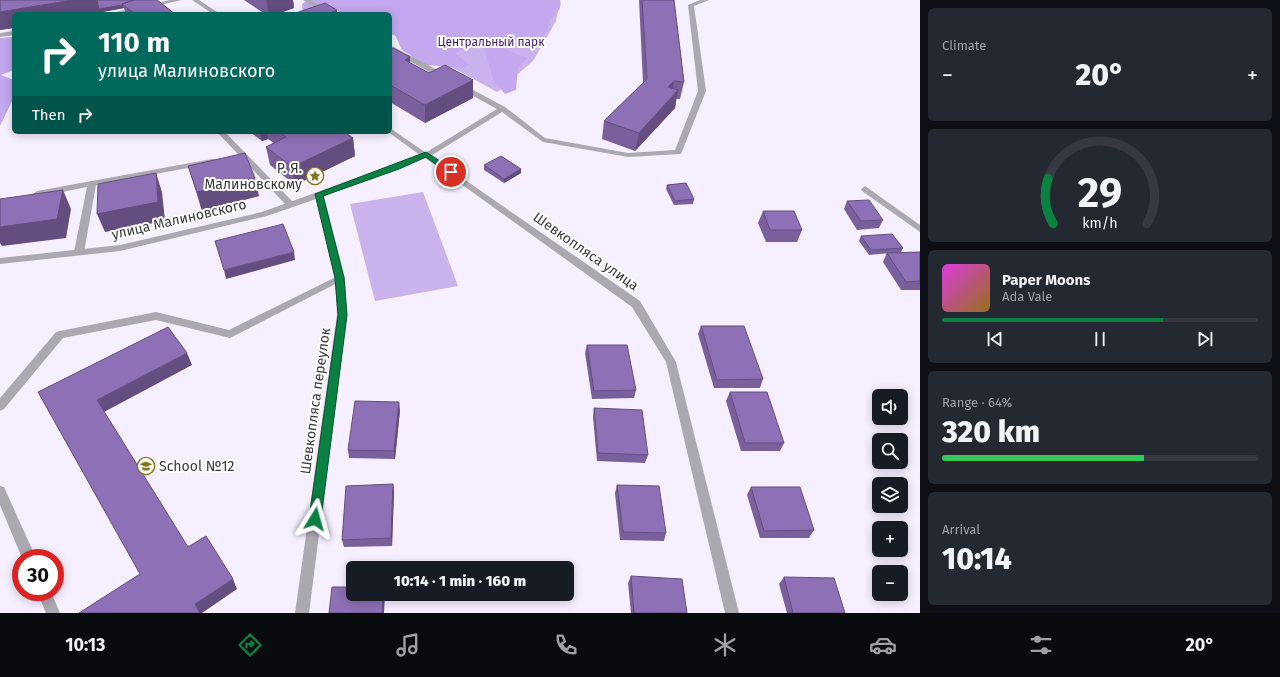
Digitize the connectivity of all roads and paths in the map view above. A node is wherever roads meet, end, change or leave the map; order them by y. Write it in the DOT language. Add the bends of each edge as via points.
graph roads {
  1 [pos="179,0"];
  2 [pos="195,0"];
  3 [pos="306,0"];
  4 [pos="706,0"];
  5 [pos="120,12"];
  6 [pos="214,12"];
  7 [pos="325,12"];
  8 [pos="12,34"];
  9 [pos="0,35"];
  10 [pos="392,48"];
  11 [pos="502,109"];
  12 [pos="392,131"];
  13 [pos="223,134"];
  14 [pos="426,154"];
  15 [pos="221,160"];
  16 [pos="92,184"];
  17 [pos="865,189"];
  18 [pos="319,194"];
  19 [pos="30,196"];
  20 [pos="290,204"];
  21 [pos="920,229"];
  22 [pos="79,252"];
  23 [pos="0,261"];
  24 [pos="340,278"];
  25 [pos="0,406"];
  26 [pos="0,492"];
  27 [pos="25,549"];
  28 [pos="48,601"];
  29 [pos="53,613"];
  30 [pos="302,613"];
  31 [pos="732,613"];
  1 -- 5 [label="street"];
  2 -- 6 [label="street"];
  3 -- 7 [label="street" via="314,8"];
  4 -- 11 [label="street" via="691,5 702,92 678,152 628,155 543,140"];
  8 -- 9 [label="street"];
  10 -- 11 [label="street"];
  11 -- 14 [label="street, улица Малиновского"];
  12 -- 14 [label="street, Шевкопляса улица"];
  13 -- 20 [label="street" via="240,156"];
  14 -- 18 [label="street, улица Малиновского"];
  14 -- 31 [label="street, Шевкопляса улица" via="636,304 671,362"];
  15 -- 16 [label="street"];
  16 -- 19 [label="street"];
  16 -- 22 [label="street"];
  17 -- 21 [label="street"];
  18 -- 20 [label="street, улица Малиновского"];
  18 -- 24 [label="street, Шевкопляса переулок"];
  20 -- 22 [label="street, улица Малиновского" via="264,214 127,246"];
  22 -- 23 [label="street, улица Малиновского"];
  24 -- 25 [label="street" via="230,334 156,316 60,335"];
  24 -- 30 [label="street, Шевкопляса переулок" via="342,315"];
  26 -- 27 [label="street"];
  28 -- 29 [label="street"];
}
